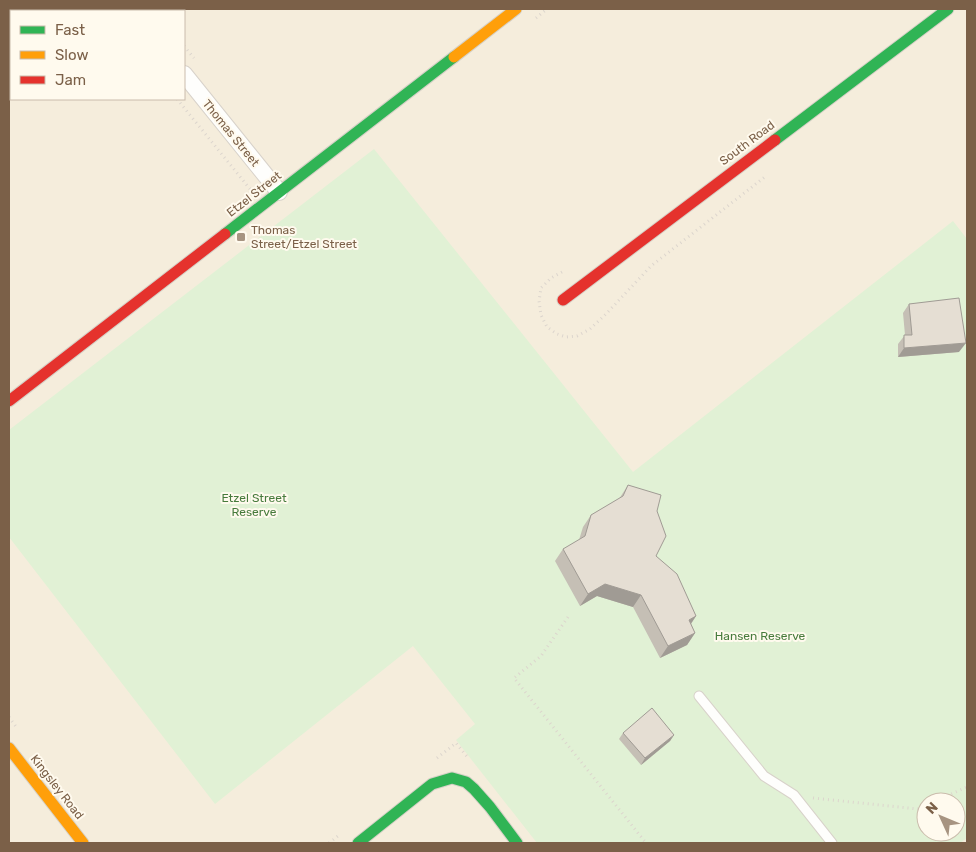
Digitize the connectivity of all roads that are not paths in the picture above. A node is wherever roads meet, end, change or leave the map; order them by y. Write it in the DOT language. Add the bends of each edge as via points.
graph roads {
  1 [pos="516,9"];
  2 [pos="948,9"];
  3 [pos="185,75"];
  4 [pos="279,192"];
  5 [pos="563,300"];
  6 [pos="9,401"];
  7 [pos="699,696"];
  8 [pos="12,758"];
  9 [pos="83,843"];
  10 [pos="358,843"];
  11 [pos="517,843"];
  12 [pos="832,843"];
  1 -- 4 [label="street, Etzel Street"];
  2 -- 5 [label="street, South Road"];
  3 -- 4 [label="street, Thomas Street"];
  4 -- 6 [label="street, Etzel Street"];
  7 -- 12 [label="lane" via="764,776 794,795"];
  8 -- 9 [label="street, Kingsley Road"];
  10 -- 11 [label="street" via="432,784 446,778 458,778 470,784"];
}
